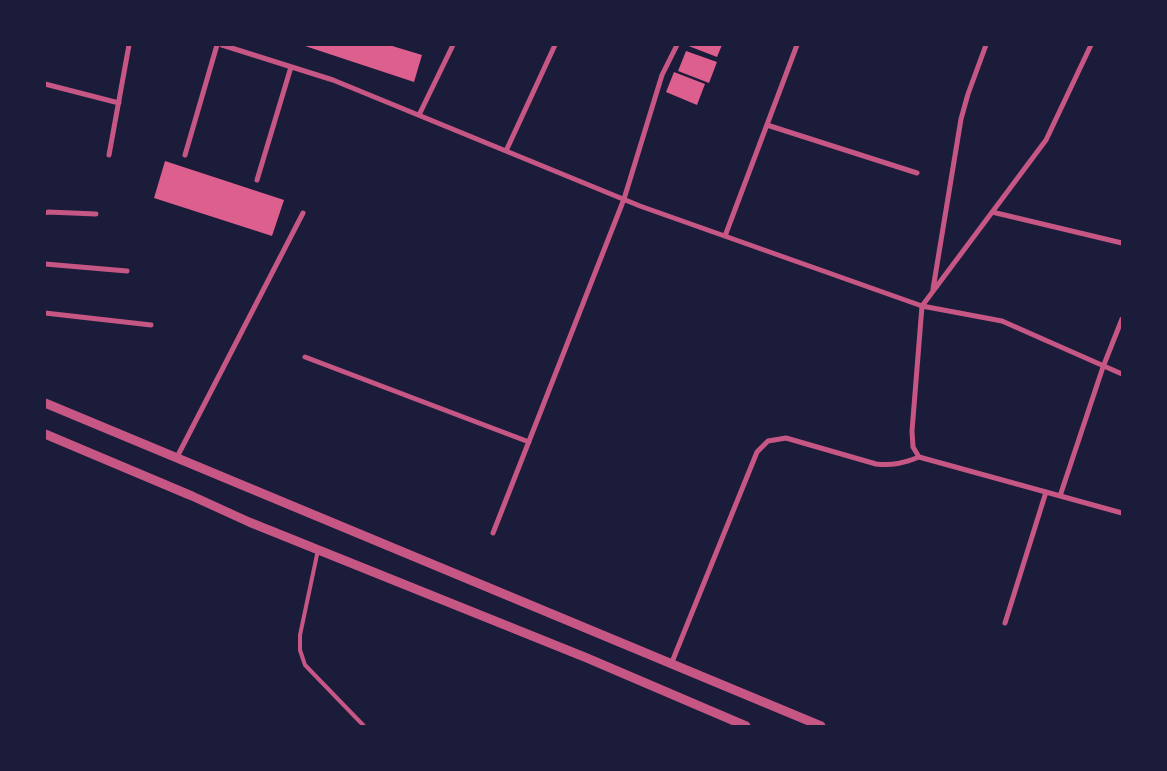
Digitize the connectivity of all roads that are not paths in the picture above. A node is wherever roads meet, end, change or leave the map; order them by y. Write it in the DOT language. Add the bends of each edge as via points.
graph roads {
  1 [pos="129,45"];
  2 [pos="217,45"];
  3 [pos="222,45"];
  4 [pos="453,45"];
  5 [pos="555,45"];
  6 [pos="677,45"];
  7 [pos="797,45"];
  8 [pos="986,45"];
  9 [pos="1091,45"];
  10 [pos="291,67"];
  11 [pos="45,84"];
  12 [pos="119,103"];
  13 [pos="418,115"];
  14 [pos="767,124"];
  15 [pos="506,150"];
  16 [pos="110,155"];
  17 [pos="184,155"];
  18 [pos="917,173"];
  19 [pos="257,180"];
  20 [pos="624,199"];
  21 [pos="992,212"];
  22 [pos="45,213"];
  23 [pos="303,213"];
  24 [pos="96,214"];
  25 [pos="725,236"];
  26 [pos="1122,243"];
  27 [pos="45,264"];
  28 [pos="127,271"];
  29 [pos="932,292"];
  30 [pos="922,306"];
  31 [pos="45,312"];
  32 [pos="1122,319"];
  33 [pos="151,325"];
  34 [pos="305,357"];
  35 [pos="1104,366"];
  36 [pos="1122,374"];
  37 [pos="45,403"];
  38 [pos="45,434"];
  39 [pos="529,442"];
  40 [pos="919,457"];
  41 [pos="176,459"];
  42 [pos="1046,492"];
  43 [pos="1060,496"];
  44 [pos="1122,513"];
  45 [pos="493,533"];
  46 [pos="318,550"];
  47 [pos="1005,623"];
  48 [pos="672,662"];
  49 [pos="364,726"];
  50 [pos="746,726"];
  51 [pos="822,726"];
  1 -- 12 [label="street"];
  2 -- 17 [label="street"];
  3 -- 10 [label="street"];
  4 -- 13 [label="street"];
  5 -- 15 [label="street"];
  6 -- 20 [label="street" via="662,75"];
  7 -- 14 [label="street"];
  8 -- 29 [label="street" via="962,119"];
  9 -- 21 [label="street" via="1046,140"];
  10 -- 13 [label="street"];
  10 -- 19 [label="street"];
  11 -- 12 [label="street"];
  12 -- 16 [label="street"];
  13 -- 15 [label="street"];
  14 -- 18 [label="street"];
  14 -- 25 [label="street"];
  15 -- 20 [label="street"];
  20 -- 25 [label="street"];
  20 -- 39 [label="street"];
  21 -- 26 [label="street"];
  21 -- 29 [label="street"];
  22 -- 24 [label="street"];
  23 -- 41 [label="street"];
  25 -- 30 [label="street"];
  27 -- 28 [label="street"];
  29 -- 30 [label="street"];
  30 -- 35 [label="street" via="1002,321"];
  30 -- 40 [label="street" via="912,431 913,447"];
  31 -- 33 [label="street"];
  32 -- 35 [label="street"];
  34 -- 39 [label="street"];
  35 -- 36 [label="street"];
  35 -- 43 [label="street"];
  37 -- 41 [label="street"];
  38 -- 46 [label="street"];
  39 -- 45 [label="street"];
  40 -- 42 [label="street"];
  40 -- 48 [label="street" via="889,466 786,438 768,441 757,452"];
  41 -- 48 [label="street"];
  42 -- 43 [label="street"];
  42 -- 47 [label="street"];
  43 -- 44 [label="street"];
  46 -- 49 [label="lane" via="300,635 300,650 305,665"];
  46 -- 50 [label="street"];
  48 -- 51 [label="street"];
}
